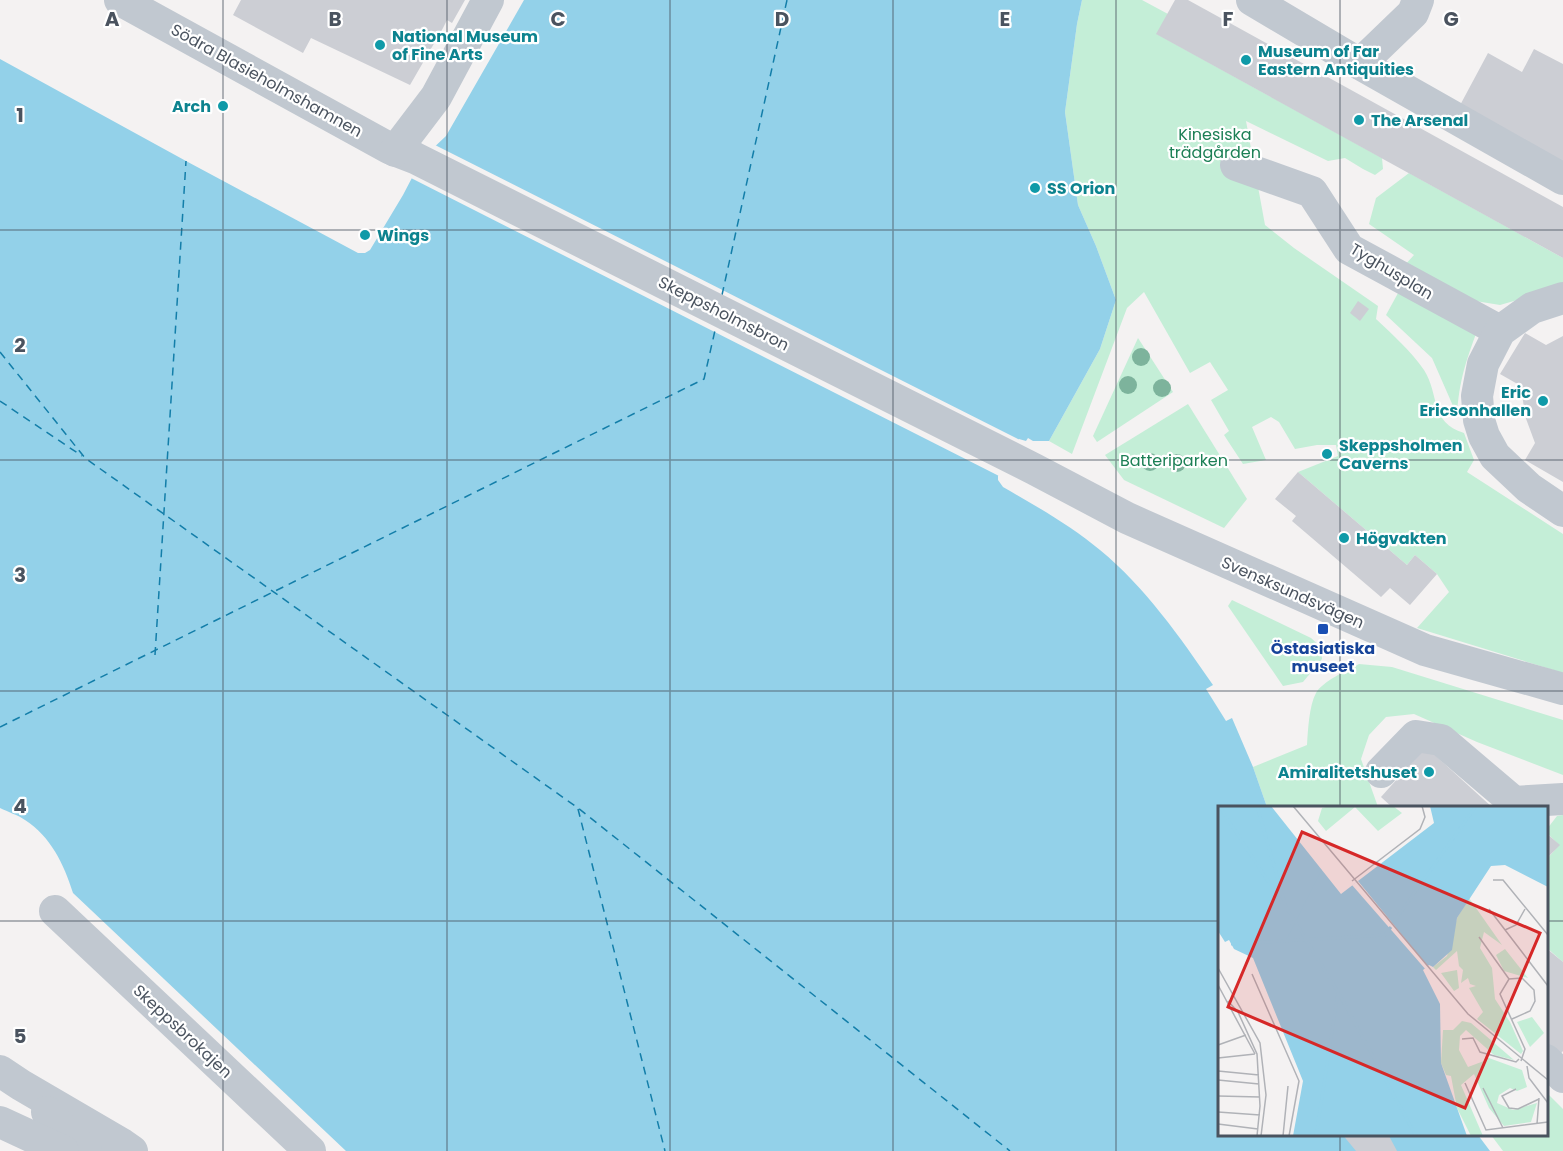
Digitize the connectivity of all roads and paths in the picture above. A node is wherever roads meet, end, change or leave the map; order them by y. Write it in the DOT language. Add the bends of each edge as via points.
graph roads {
  1 [pos="120,0"];
  2 [pos="488,0"];
  3 [pos="1252,0"];
  4 [pos="1418,0"];
  5 [pos="1360,64"];
  6 [pos="405,154"];
  7 [pos="1236,165"];
  8 [pos="1563,178"];
  9 [pos="1563,298"];
  10 [pos="1500,331"];
  11 [pos="1034,469"];
  12 [pos="1563,511"];
  13 [pos="1563,689"];
  14 [pos="1381,772"];
  15 [pos="1563,799"];
  16 [pos="56,911"];
  17 [pos="1548,1062"];
  18 [pos="1563,1077"];
  19 [pos="11,1078"];
  20 [pos="0,1122"];
  21 [pos="0,1128"];
  22 [pos="28,1151"];
  23 [pos="63,1151"];
  24 [pos="86,1151"];
  25 [pos="132,1151"];
  26 [pos="310,1151"];
  1 -- 6 [label="street, Södra Blasieholmshamnen"];
  2 -- 6 [label="street"];
  3 -- 5 [label="street"];
  4 -- 5 [label="street" via="1413,13"];
  5 -- 8 [label="street"];
  6 -- 11 [label="street, Skeppsholmsbron"];
  7 -- 10 [label="street, Tyghusplan" via="1312,192 1349,249"];
  9 -- 10 [label="street" via="1532,308"];
  10 -- 12 [label="street" via="1483,364 1477,396 1484,435 1495,456 1529,488"];
  11 -- 13 [label="street, Svensksundsvägen" via="1127,518 1425,651"];
  14 -- 15 [label="street" via="1416,736 1441,740 1514,802"];
  16 -- 26 [label="street, Skeppsbrokajen"];
  17 -- 18 [label="street"];
  19 -- 24 [label="street"];
  19 -- 25 [label="street"];
  20 -- 23 [label="street"];
  21 -- 22 [label="street"];
}
